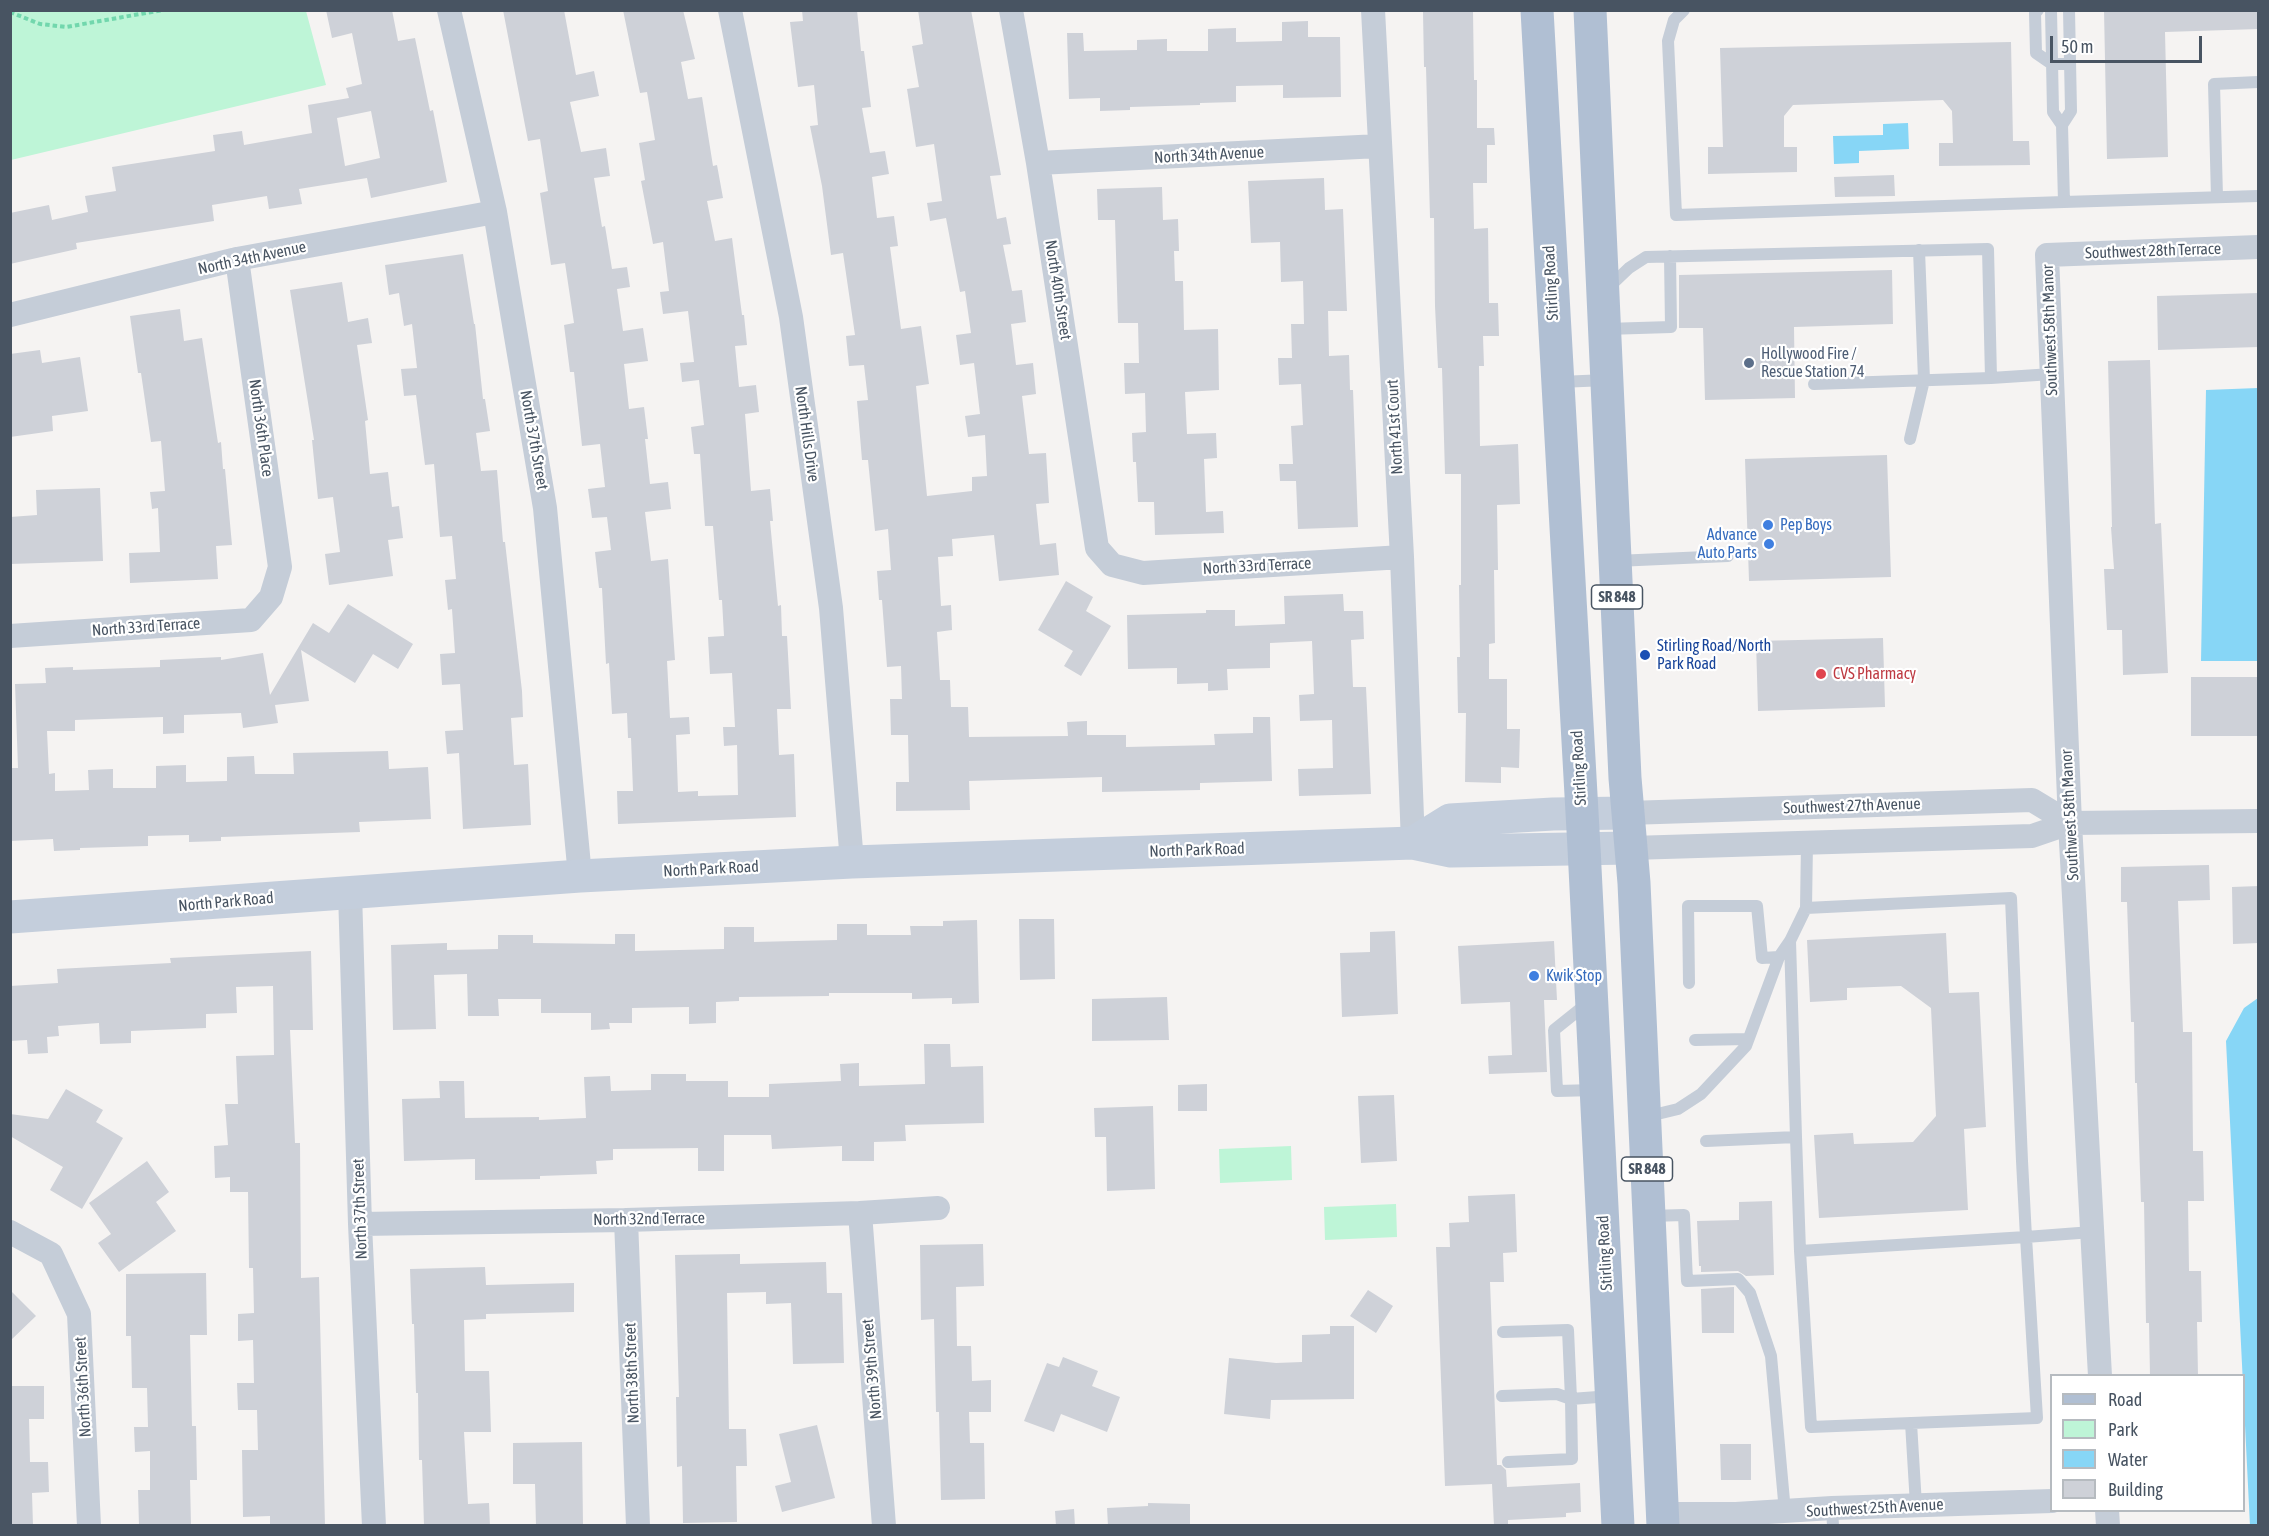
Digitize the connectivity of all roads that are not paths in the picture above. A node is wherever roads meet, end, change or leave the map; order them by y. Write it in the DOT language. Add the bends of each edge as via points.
graph roads {
  1 [pos="449,10"];
  2 [pos="730,10"];
  3 [pos="1011,10"];
  4 [pos="1373,10"];
  5 [pos="1537,10"];
  6 [pos="1590,10"];
  7 [pos="1684,10"];
  8 [pos="2038,10"];
  9 [pos="2051,10"];
  10 [pos="2069,10"];
  11 [pos="2052,64"];
  12 [pos="2070,64"];
  13 [pos="2259,82"];
  14 [pos="2062,125"];
  15 [pos="1379,146"];
  16 [pos="1038,163"];
  17 [pos="2259,196"];
  18 [pos="2217,197"];
  19 [pos="2064,202"];
  20 [pos="495,212"];
  21 [pos="2259,247"];
  22 [pos="1919,250"];
  23 [pos="2047,255"];
  24 [pos="1670,256"];
  25 [pos="237,259"];
  26 [pos="1603,294"];
  27 [pos="10,315"];
  28 [pos="1605,329"];
  29 [pos="2052,374"];
  30 [pos="1991,378"];
  31 [pos="1607,380"];
  32 [pos="1924,380"];
  33 [pos="1557,382"];
  34 [pos="1814,384"];
  35 [pos="1910,439"];
  36 [pos="1728,556"];
  37 [pos="1402,557"];
  38 [pos="1615,561"];
  39 [pos="1112,565"];
  40 [pos="272,597"];
  41 [pos="10,636"];
  42 [pos="1916,804"];
  43 [pos="1628,813"];
  44 [pos="1582,814"];
  45 [pos="2259,821"];
  46 [pos="2070,823"];
  47 [pos="1880,840"];
  48 [pos="1413,843"];
  49 [pos="1807,843"];
  50 [pos="1584,848"];
  51 [pos="1631,848"];
  52 [pos="852,862"];
  53 [pos="580,876"];
  54 [pos="350,892"];
  55 [pos="1806,908"];
  56 [pos="10,917"];
  57 [pos="1790,940"];
  58 [pos="1779,957"];
  59 [pos="1689,983"];
  60 [pos="1592,1000"];
  61 [pos="1748,1039"];
  62 [pos="1695,1040"];
  63 [pos="1597,1090"];
  64 [pos="1644,1117"];
  65 [pos="1796,1137"];
  66 [pos="1706,1142"];
  67 [pos="938,1208"];
  68 [pos="860,1213"];
  69 [pos="1649,1216"];
  70 [pos="626,1220"];
  71 [pos="360,1224"];
  72 [pos="10,1232"];
  73 [pos="2092,1232"];
  74 [pos="2026,1237"];
  75 [pos="1800,1251"];
  76 [pos="1503,1332"];
  77 [pos="2100,1374"];
  78 [pos="1502,1396"];
  79 [pos="1612,1396"];
  80 [pos="1571,1399"];
  81 [pos="1911,1423"];
  82 [pos="1615,1446"];
  83 [pos="1508,1462"];
  84 [pos="2050,1501"];
  85 [pos="1916,1505"];
  86 [pos="1785,1512"];
  87 [pos="1833,1517"];
  88 [pos="1663,1520"];
  89 [pos="1736,1520"];
  90 [pos="89,1526"];
  91 [pos="374,1526"];
  92 [pos="638,1526"];
  93 [pos="884,1526"];
  94 [pos="1618,1526"];
  1 -- 20 [label="street, North 37th Street"];
  2 -- 52 [label="street, North Hills Drive" via="791,317 831,609"];
  3 -- 16 [label="street, North 40th Street"];
  4 -- 15 [label="street, North 41st Court"];
  5 -- 33 [label="main road, Stirling Road / SR 848"];
  6 -- 26 [label="main road, SR 848"];
  7 -- 19 [label="lane" via="1674,20 1668,41 1676,215"];
  8 -- 11 [label="lane" via="2036,53"];
  9 -- 11 [label="lane"];
  10 -- 12 [label="lane"];
  11 -- 12 [label="lane"];
  11 -- 14 [label="lane" via="2054,112"];
  12 -- 14 [label="lane" via="2071,111"];
  13 -- 18 [label="lane" via="2214,84"];
  14 -- 19 [label="lane"];
  15 -- 16 [label="street, North 34th Avenue"];
  15 -- 37 [label="street, North 41st Court"];
  16 -- 39 [label="street, North 40th Street" via="1097,548"];
  17 -- 18 [label="lane"];
  18 -- 19 [label="lane"];
  20 -- 25 [label="street, North 34th Avenue"];
  20 -- 53 [label="street, North 37th Street" via="545,508"];
  21 -- 23 [label="street, Southwest 28th Terrace"];
  22 -- 24 [label="lane"];
  22 -- 30 [label="lane" via="1988,249"];
  22 -- 32 [label="lane"];
  23 -- 29 [label="street, Southwest 58th Manor"];
  24 -- 26 [label="lane" via="1646,257"];
  24 -- 28 [label="lane" via="1671,327"];
  25 -- 27 [label="street, North 34th Avenue"];
  25 -- 40 [label="street, North 36th Place" via="280,567"];
  26 -- 28 [label="main road, SR 848"];
  28 -- 31 [label="main road, SR 848"];
  29 -- 30 [label="lane"];
  29 -- 46 [label="street, Southwest 58th Manor"];
  30 -- 32 [label="lane"];
  31 -- 33 [label="lane"];
  31 -- 38 [label="main road, SR 848"];
  32 -- 34 [label="lane"];
  32 -- 35 [label="lane"];
  33 -- 44 [label="main road, Stirling Road / SR 848"];
  36 -- 38 [label="lane"];
  37 -- 39 [label="street, North 33rd Terrace" via="1143,573"];
  37 -- 48 [label="street, North 41st Court"];
  38 -- 43 [label="main road, SR 848"];
  40 -- 41 [label="street, North 33rd Terrace" via="251,620"];
  42 -- 43 [label="street, Southwest 27th Avenue"];
  42 -- 46 [label="street, Southwest 27th Avenue" via="2032,800"];
  42 -- 47 [label="street" via="1912,818"];
  43 -- 44 [label="street, North Park Road"];
  43 -- 51 [label="main road, SR 848"];
  44 -- 48 [label="street, North Park Road" via="1450,820"];
  44 -- 50 [label="main road, Stirling Road / SR 848"];
  45 -- 46 [label="street"];
  46 -- 47 [label="street" via="2032,836"];
  46 -- 73 [label="street, Southwest 58th Manor"];
  47 -- 49 [label="street"];
  48 -- 50 [label="street, North Park Road" via="1451,851"];
  48 -- 52 [label="street, North Park Road"];
  49 -- 51 [label="street"];
  49 -- 55 [label="lane"];
  50 -- 51 [label="street, North Park Road"];
  50 -- 60 [label="main road, Stirling Road / SR 848"];
  51 -- 64 [label="main road, SR 848"];
  52 -- 53 [label="street, North Park Road"];
  53 -- 54 [label="street, North Park Road"];
  54 -- 56 [label="street, North Park Road"];
  54 -- 71 [label="street, North 37th Street"];
  55 -- 57 [label="lane"];
  55 -- 74 [label="lane" via="2011,898"];
  57 -- 58 [label="lane"];
  57 -- 65 [label="lane"];
  58 -- 59 [label="lane" via="1762,958 1757,906 1688,906"];
  58 -- 61 [label="lane"];
  60 -- 63 [label="main road, Stirling Road / SR 848"];
  60 -- 63 [label="lane" via="1554,1030 1557,1091"];
  61 -- 62 [label="lane"];
  61 -- 64 [label="lane" via="1746,1046 1701,1094 1678,1109"];
  63 -- 79 [label="main road, Stirling Road / SR 848"];
  64 -- 69 [label="main road, SR 848"];
  65 -- 66 [label="lane"];
  65 -- 75 [label="lane"];
  67 -- 68 [label="street, North 32nd Terrace"];
  68 -- 70 [label="street, North 32nd Terrace"];
  68 -- 93 [label="street, North 39th Street"];
  69 -- 86 [label="lane" via="1684,1215 1687,1281 1738,1279 1750,1293 1771,1356"];
  69 -- 88 [label="main road, SR 848"];
  70 -- 71 [label="street, North 32nd Terrace"];
  70 -- 92 [label="street, North 38th Street"];
  71 -- 91 [label="street, North 37th Street"];
  72 -- 90 [label="street, North 36th Street" via="51,1254 79,1314"];
  73 -- 74 [label="lane"];
  73 -- 77 [label="street, Southwest 58th Manor"];
  74 -- 75 [label="lane"];
  74 -- 81 [label="lane" via="2037,1419"];
  75 -- 81 [label="lane" via="1811,1427"];
  76 -- 80 [label="lane" via="1568,1330"];
  78 -- 80 [label="lane" via="1557,1394"];
  79 -- 80 [label="lane"];
  79 -- 82 [label="main road, Stirling Road / SR 848"];
  80 -- 83 [label="lane" via="1572,1458"];
  81 -- 85 [label="lane"];
  82 -- 88 [label="main road"];
  82 -- 94 [label="main road, Stirling Road / SR 848"];
  84 -- 85 [label="street, Southwest 25th Avenue"];
  85 -- 87 [label="street, Southwest 25th Avenue"];
  86 -- 87 [label="street, Southwest 25th Avenue"];
  86 -- 89 [label="street, Southwest 25th Avenue"];
  88 -- 89 [label="street, Southwest 25th Avenue"];
}
